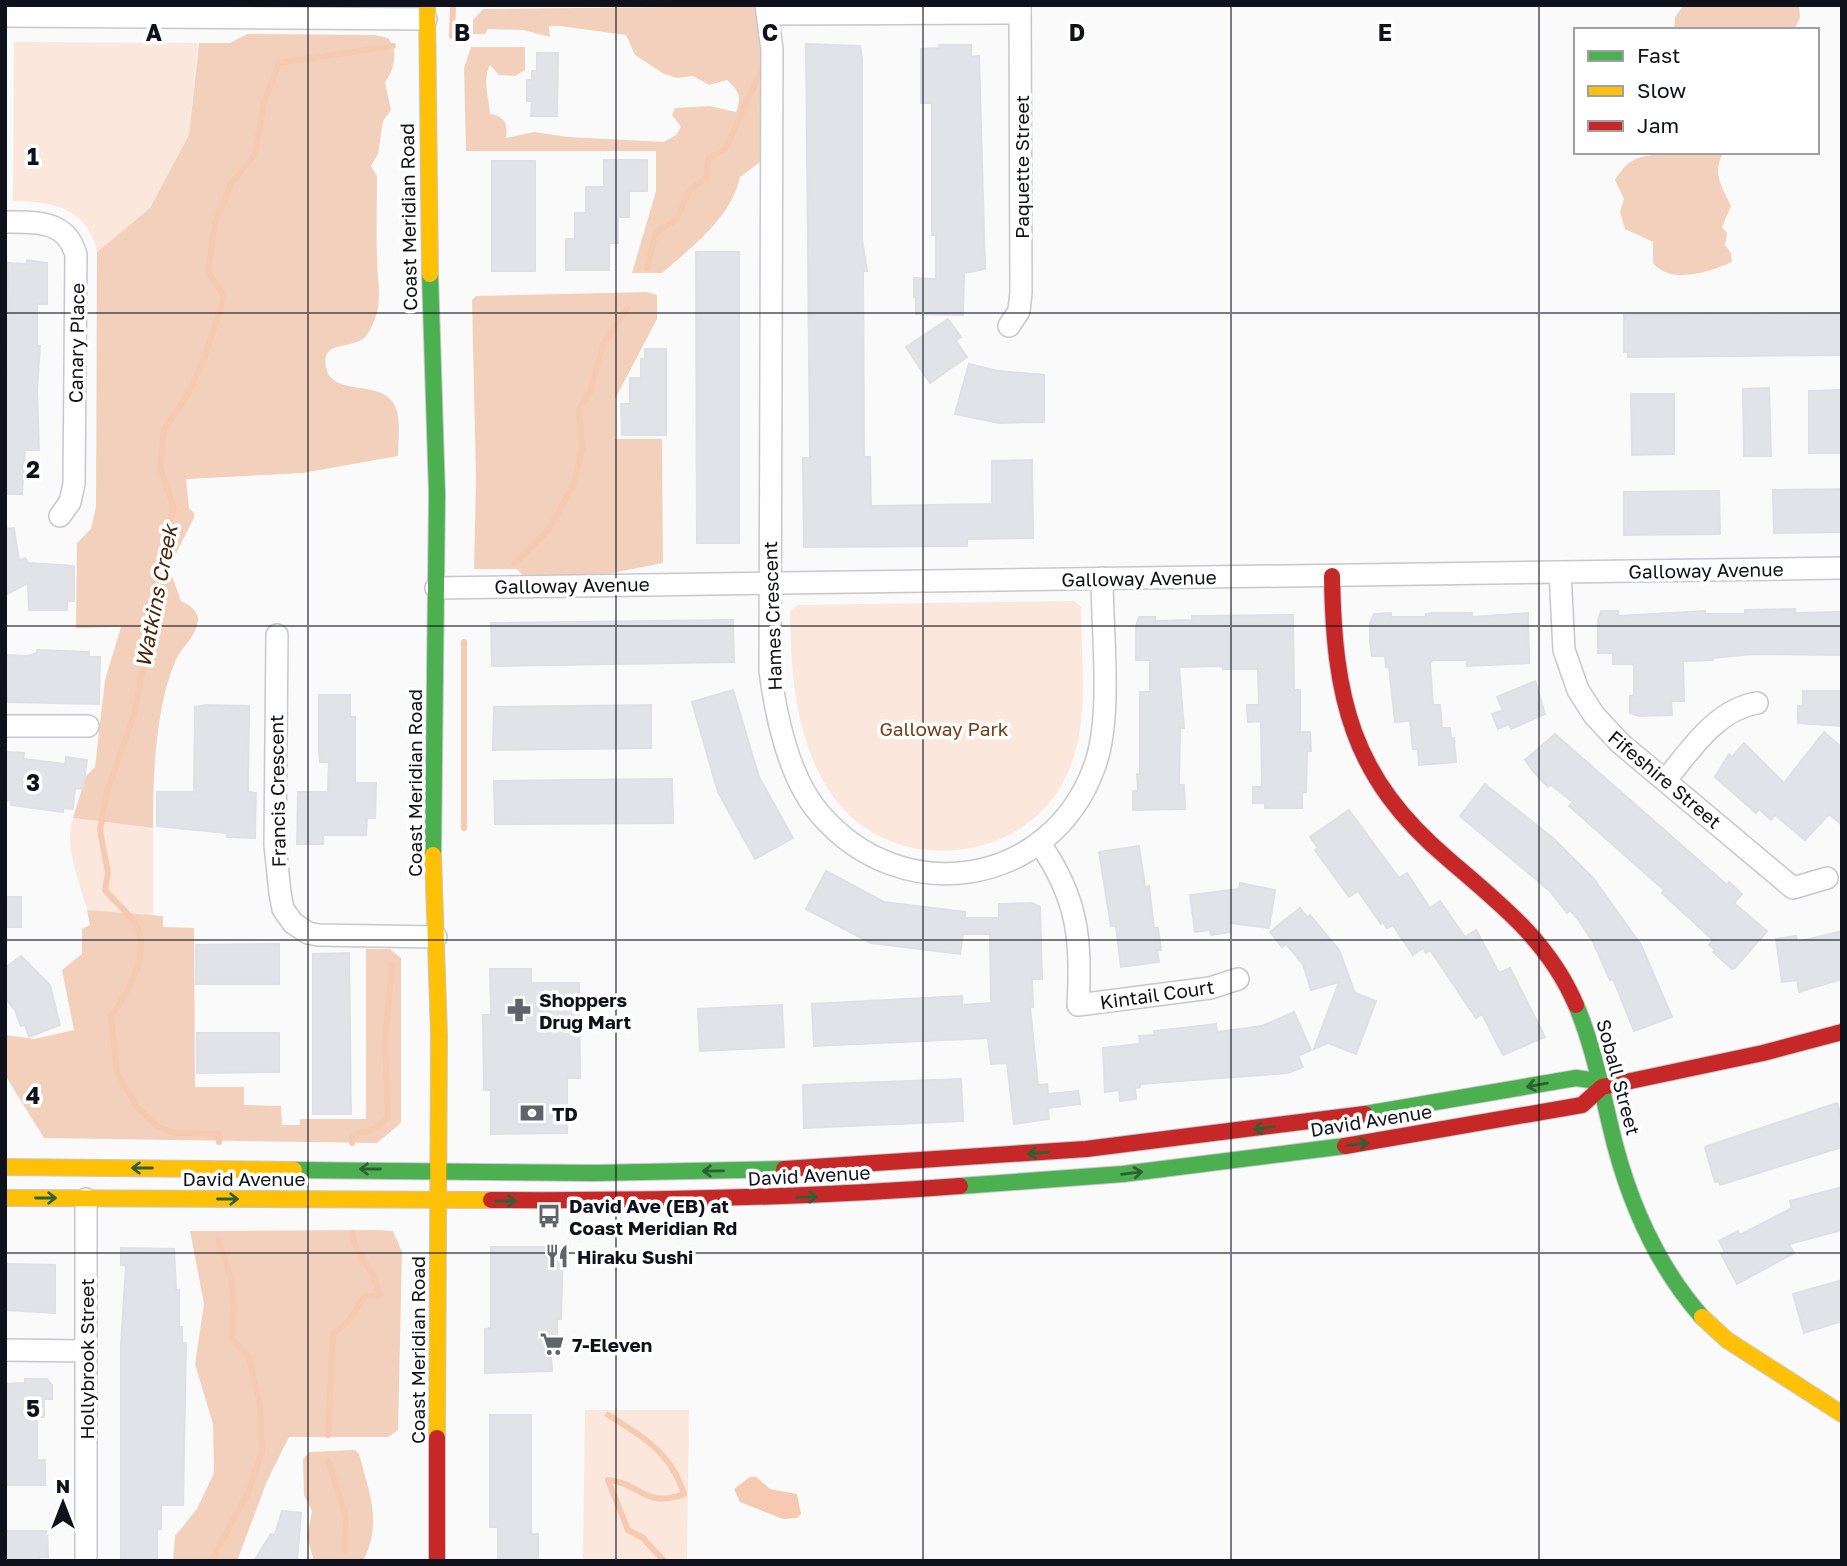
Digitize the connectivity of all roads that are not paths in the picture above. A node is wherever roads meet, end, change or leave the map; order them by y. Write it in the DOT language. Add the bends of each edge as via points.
graph roads {
  1 [pos="1020,9"];
  2 [pos="767,10"];
  3 [pos="154,11"];
  4 [pos="427,12"];
  5 [pos="5,16"];
  6 [pos="5,222"];
  7 [pos="1009,326"];
  8 [pos="60,516"];
  9 [pos="1842,568"];
  10 [pos="1560,572"];
  11 [pos="1332,576"];
  12 [pos="1102,578"];
  13 [pos="769,582"];
  14 [pos="436,588"];
  15 [pos="277,635"];
  16 [pos="1757,703"];
  17 [pos="5,726"];
  18 [pos="88,726"];
  19 [pos="1666,780"];
  20 [pos="1040,844"];
  21 [pos="1828,878"];
  22 [pos="436,937"];
  23 [pos="1238,979"];
  24 [pos="1842,1032"];
  25 [pos="1602,1087"];
  26 [pos="5,1167"];
  27 [pos="438,1170"];
  28 [pos="5,1198"];
  29 [pos="86,1199"];
  30 [pos="438,1201"];
  31 [pos="5,1350"];
  32 [pos="85,1351"];
  33 [pos="1842,1415"];
  34 [pos="86,1561"];
  35 [pos="438,1561"];
  1 -- 2 [label="street"];
  1 -- 7 [label="street, Paquette Street" via="1021,292 1019,311"];
  2 -- 13 [label="street, Hames Crescent" via="772,49"];
  3 -- 4 [label="street"];
  3 -- 5 [label="street"];
  4 -- 14 [label="main road, Coast Meridian Road"];
  6 -- 8 [label="street, Canary Place" via="59,228 71,239 76,255 74,484 70,502"];
  9 -- 10 [label="street, Galloway Avenue"];
  10 -- 11 [label="street, Galloway Avenue"];
  10 -- 19 [label="street, Fifeshire Street" via="1564,650 1578,690 1605,728"];
  11 -- 12 [label="street, Galloway Avenue"];
  11 -- 25 [label="main road, Soball Street" via="1336,679 1362,755 1407,821 1514,914 1544,949 1580,1013"];
  12 -- 13 [label="street, Galloway Avenue"];
  12 -- 20 [label="street, Hames Crescent" via="1100,750 1076,807"];
  13 -- 14 [label="street, Galloway Avenue"];
  13 -- 20 [label="street, Hames Crescent" via="770,671 781,730 812,802 848,841 899,867 949,874 990,868"];
  14 -- 22 [label="main road, Coast Meridian Road"];
  15 -- 22 [label="street, Francis Crescent" via="275,845 287,916 299,929 318,935"];
  16 -- 19 [label="street" via="1722,718"];
  17 -- 18 [label="street"];
  19 -- 21 [label="street, Fifeshire Street" via="1793,888"];
  20 -- 23 [label="street, Kintail Court" via="1074,908 1078,1005 1218,987"];
  22 -- 27 [label="main road, Coast Meridian Road"];
  24 -- 25 [label="main road, David Avenue"];
  25 -- 27 [label="main road, David Avenue, one-way" via="1576,1078 1226,1134 976,1158 791,1169"];
  30 -- 25 [label="main road, David Avenue, one-way" via="763,1199 1123,1174 1510,1119 1582,1105"];
  25 -- 33 [label="main road, Soball Street" via="1622,1171 1662,1267 1718,1332"];
  27 -- 26 [label="main road, David Avenue, one-way"];
  27 -- 30 [label="main road, Coast Meridian Road"];
  28 -- 29 [label="main road, David Avenue, one-way"];
  29 -- 30 [label="main road, David Avenue, one-way"];
  29 -- 32 [label="street, Hollybrook Street"];
  30 -- 35 [label="main road, Coast Meridian Road"];
  31 -- 32 [label="street"];
  32 -- 34 [label="street, Hollybrook Street"];
}
